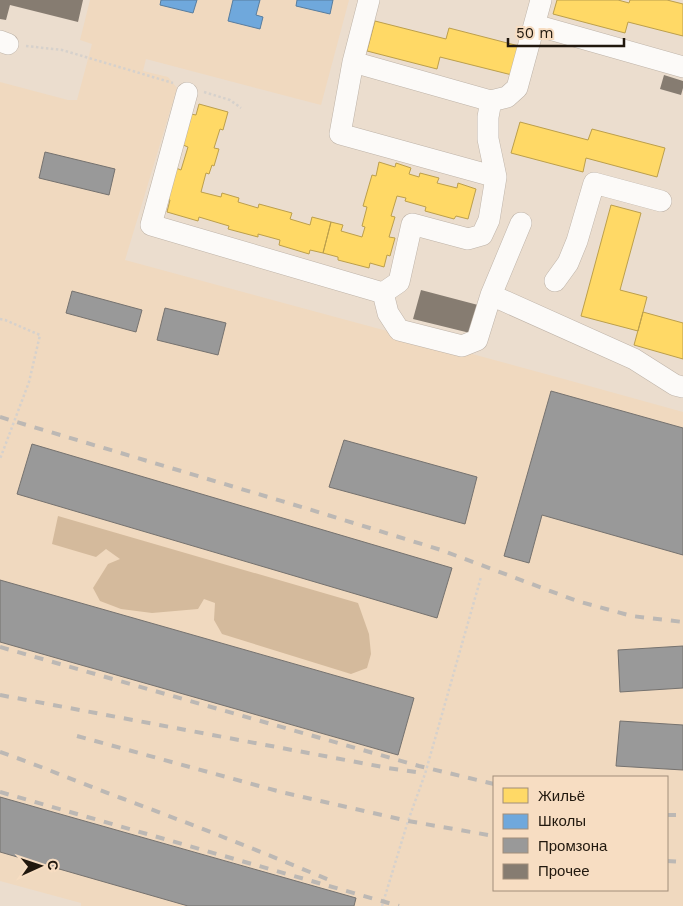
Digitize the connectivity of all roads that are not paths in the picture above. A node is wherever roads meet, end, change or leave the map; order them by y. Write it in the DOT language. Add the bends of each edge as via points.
graph roads {
  1 [pos="368,0"];
  2 [pos="541,0"];
  3 [pos="535,25"];
  4 [pos="352,62"];
  5 [pos="683,67"];
  6 [pos="188,89"];
  7 [pos="491,101"];
  8 [pos="496,177"];
  9 [pos="661,201"];
  10 [pos="521,223"];
  11 [pos="555,281"];
  12 [pos="383,293"];
  13 [pos="491,295"];
  14 [pos="683,387"];
  1 -- 4 [label="lane"];
  2 -- 3 [label="lane"];
  3 -- 5 [label="lane"];
  3 -- 7 [label="lane" via="518,88 507,97"];
  4 -- 7 [label="lane"];
  4 -- 8 [label="lane" via="340,134"];
  6 -- 12 [label="lane" via="151,225"];
  7 -- 8 [label="lane" via="488,139"];
  8 -- 12 [label="lane" via="489,220 482,235 468,239 412,224 399,282"];
  9 -- 11 [label="lane" via="594,182 577,241 568,263"];
  10 -- 13 [label="lane"];
  12 -- 13 [label="lane" via="388,313 399,330 462,346 477,340"];
  13 -- 14 [label="lane" via="634,359"];
}
